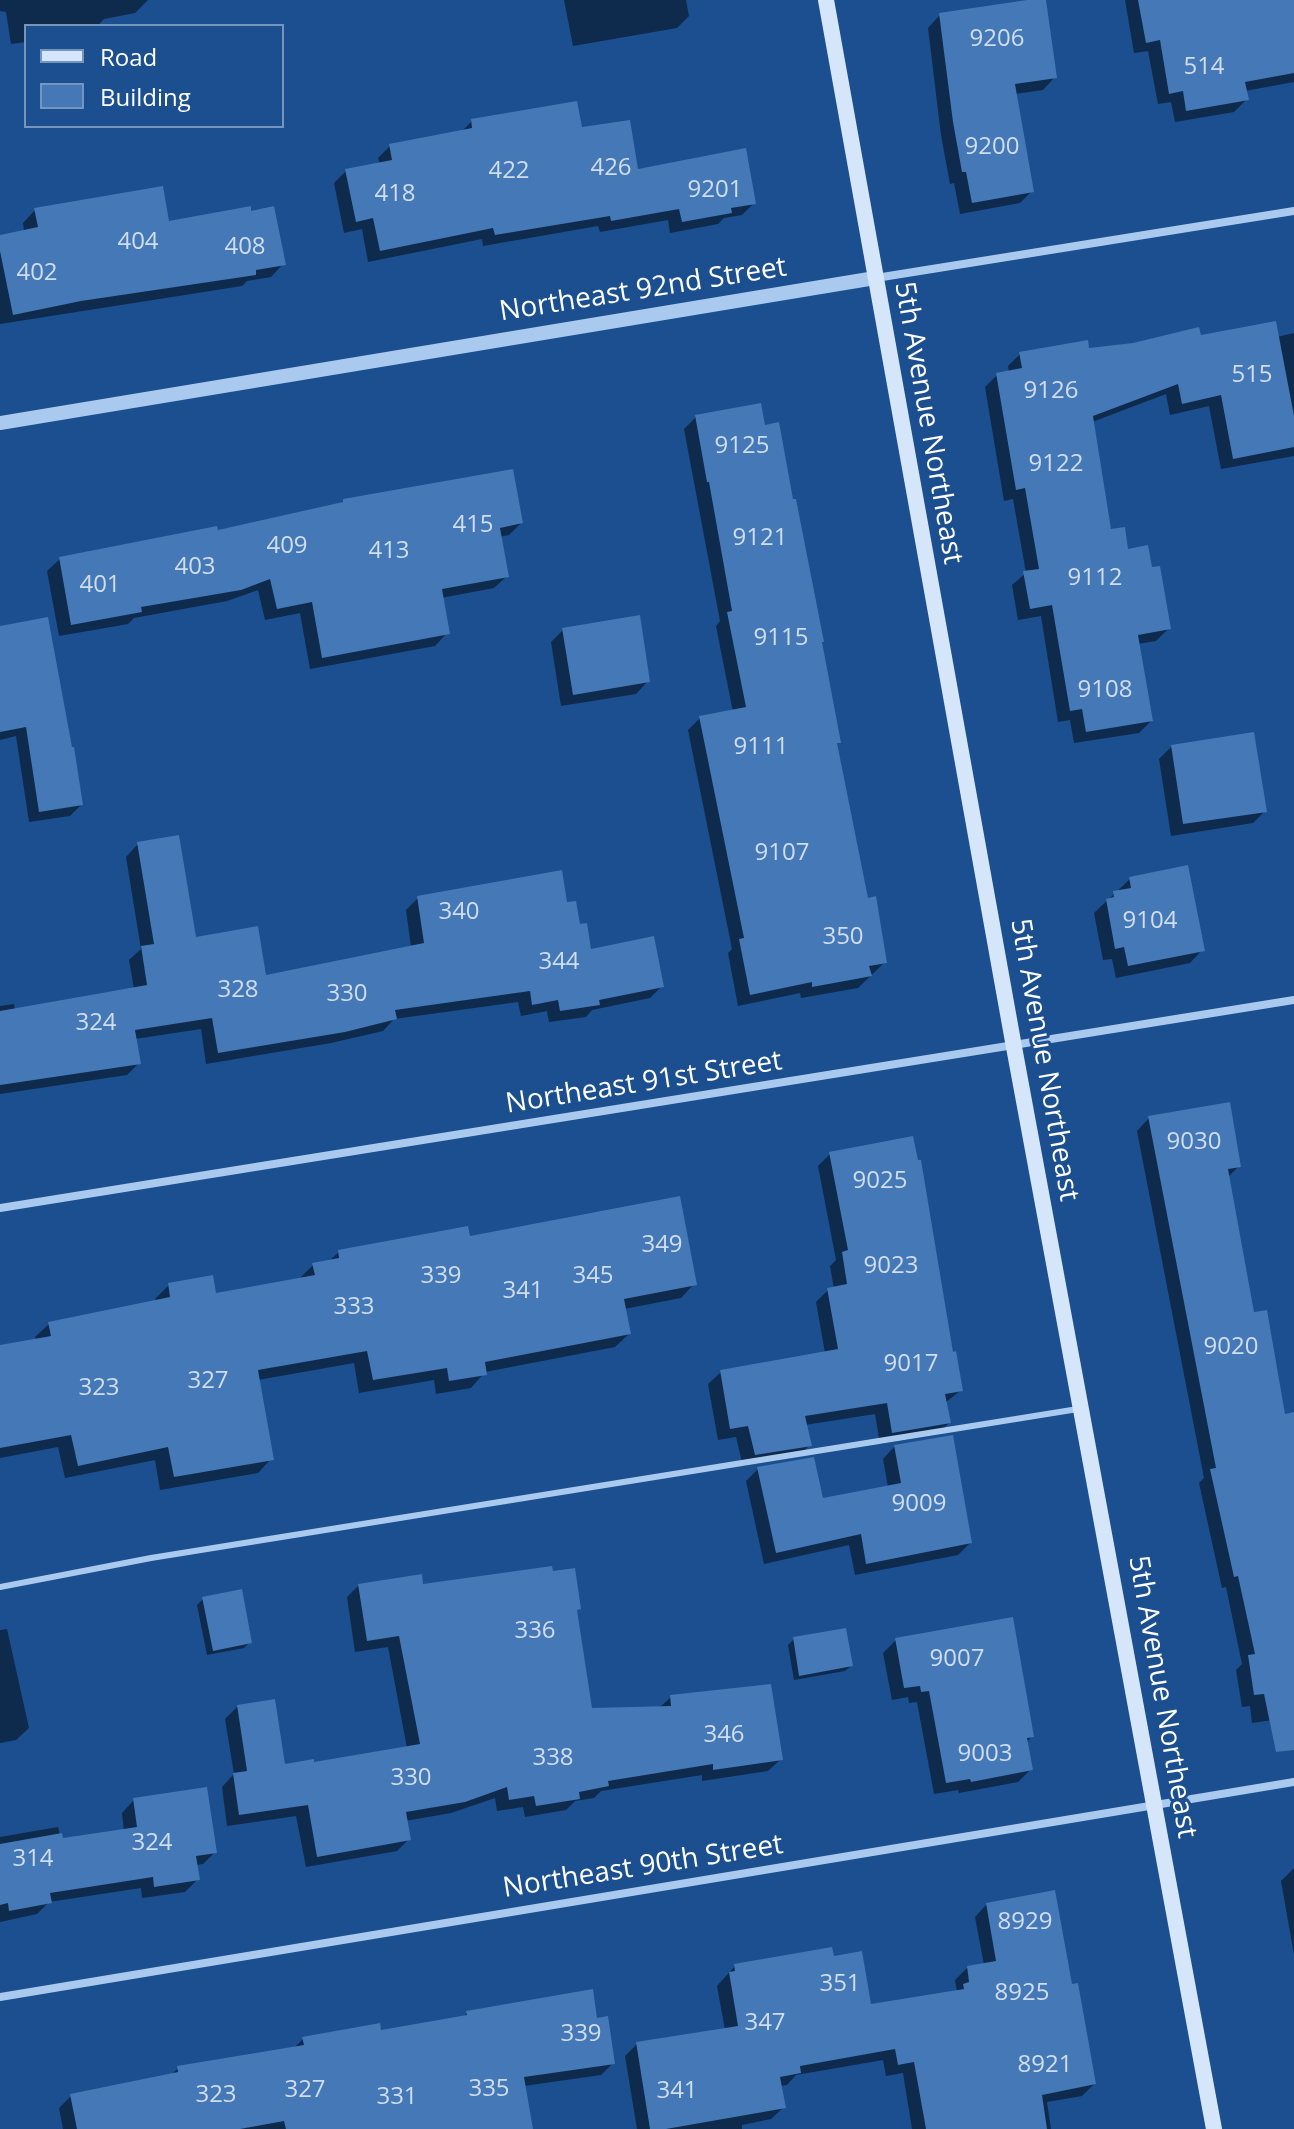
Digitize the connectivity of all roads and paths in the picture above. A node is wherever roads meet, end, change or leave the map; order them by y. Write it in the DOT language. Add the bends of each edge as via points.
graph roads {
  1 [pos="826,0"];
  2 [pos="1294,211"];
  3 [pos="875,278"];
  4 [pos="0,423"];
  5 [pos="1294,1000"];
  6 [pos="1014,1047"];
  7 [pos="0,1208"];
  8 [pos="1082,1409"];
  9 [pos="0,1587"];
  10 [pos="1294,1782"];
  11 [pos="1156,1804"];
  12 [pos="0,1997"];
  13 [pos="1214,2129"];
  1 -- 3 [label="main road, 5th Avenue Northeast"];
  2 -- 3 [label="street, Northeast 92nd Street"];
  3 -- 4 [label="street, Northeast 92nd Street"];
  3 -- 6 [label="main road, 5th Avenue Northeast"];
  5 -- 6 [label="street, Northeast 91st Street"];
  6 -- 7 [label="street, Northeast 91st Street"];
  6 -- 8 [label="main road, 5th Avenue Northeast"];
  8 -- 9 [label="lane" via="151,1558"];
  8 -- 11 [label="main road, 5th Avenue Northeast"];
  10 -- 11 [label="street, Northeast 90th Street"];
  11 -- 12 [label="street, Northeast 90th Street"];
  11 -- 13 [label="main road, 5th Avenue Northeast"];
}
